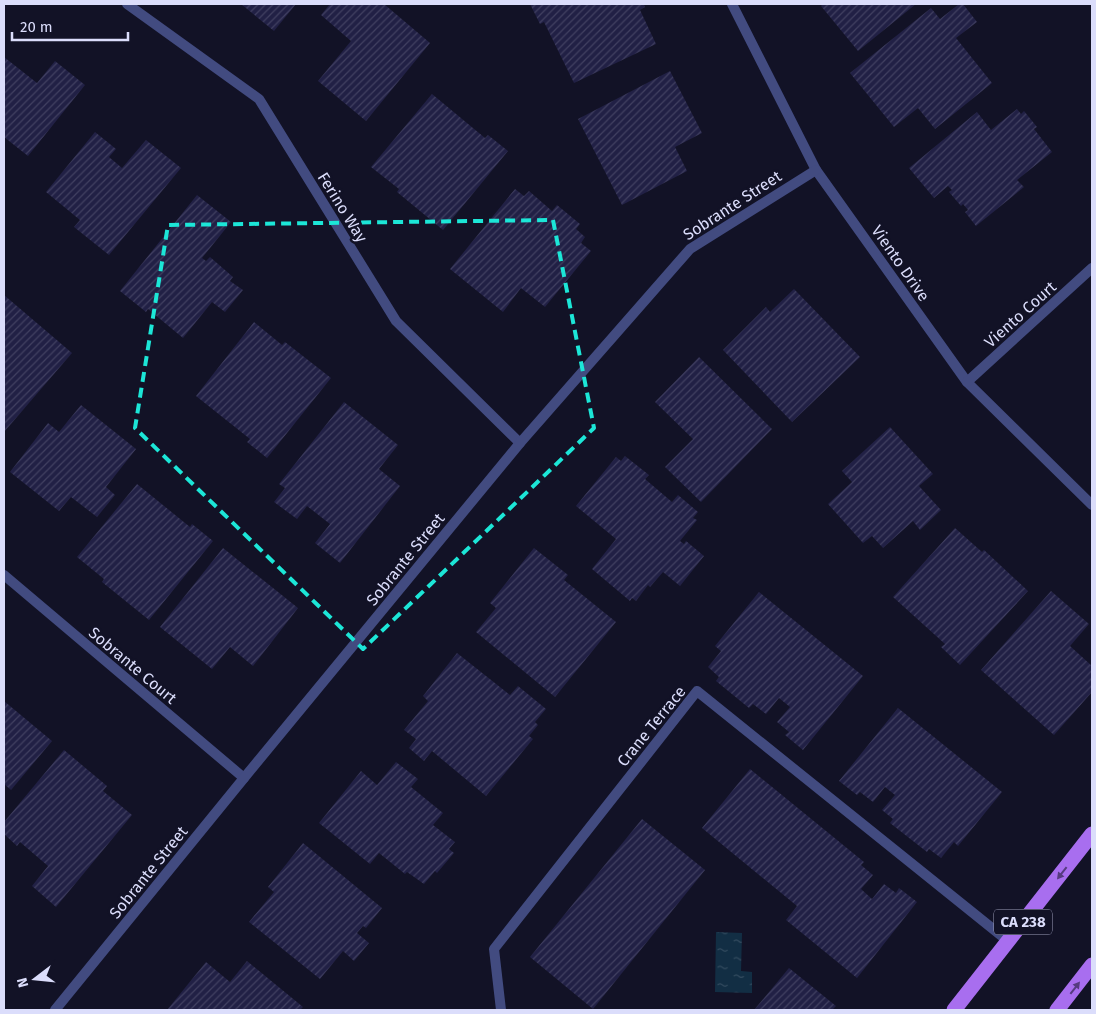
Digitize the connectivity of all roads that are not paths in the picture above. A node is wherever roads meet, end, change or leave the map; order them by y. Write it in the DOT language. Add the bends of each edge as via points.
graph roads {
  1 [pos="127,4"];
  2 [pos="732,4"];
  3 [pos="816,170"];
  4 [pos="1092,268"];
  5 [pos="967,382"];
  6 [pos="520,443"];
  7 [pos="1092,505"];
  8 [pos="4,575"];
  9 [pos="244,778"];
  10 [pos="1092,834"];
  11 [pos="1008,941"];
  12 [pos="1092,965"];
  13 [pos="55,1010"];
  14 [pos="501,1010"];
  15 [pos="954,1010"];
  16 [pos="1057,1010"];
  1 -- 6 [label="street, Ferino Way" via="259,99 396,321"];
  2 -- 3 [label="street, Viento Drive"];
  3 -- 5 [label="street, Viento Drive"];
  3 -- 6 [label="street, Sobrante Street" via="690,249"];
  4 -- 5 [label="street, Viento Court"];
  5 -- 7 [label="street, Viento Drive"];
  6 -- 9 [label="street, Sobrante Street"];
  8 -- 9 [label="street, Sobrante Court"];
  9 -- 13 [label="street, Sobrante Street"];
  10 -- 11 [label="main road, CA 238, one-way"];
  11 -- 14 [label="street, Crane Terrace" via="697,691 494,949"];
  11 -- 15 [label="main road, CA 238"];
  16 -- 12 [label="main road, one-way"];
}
